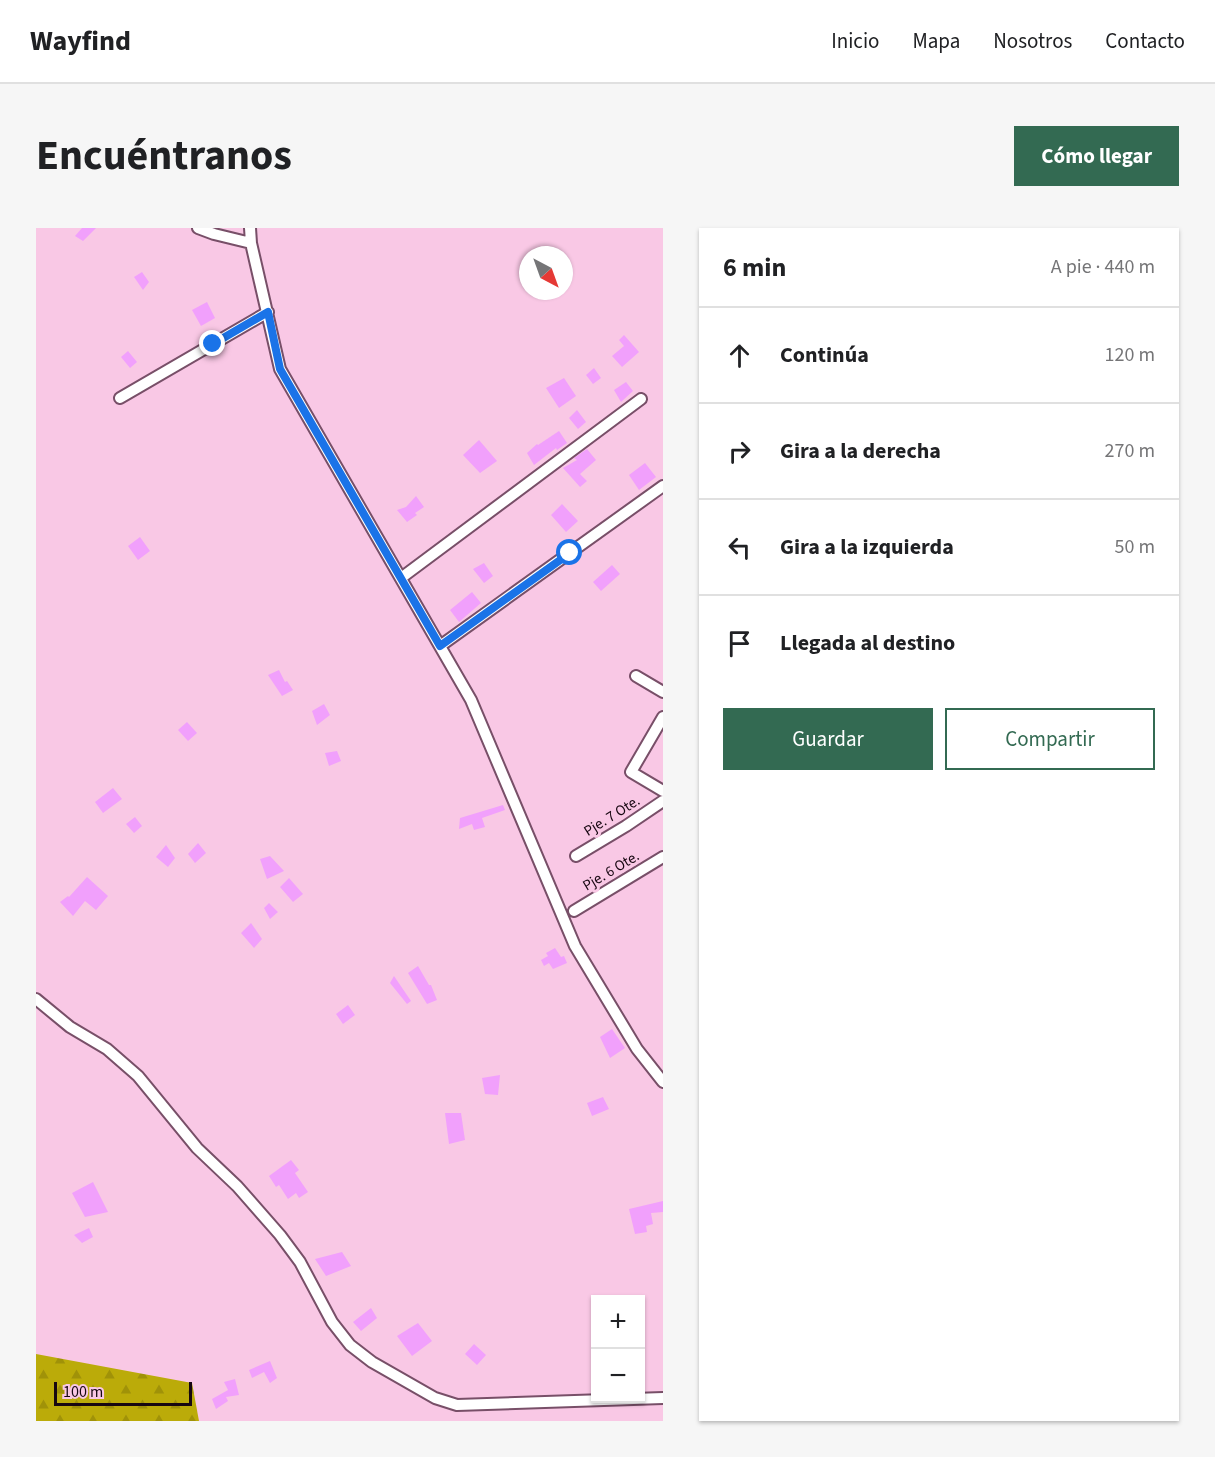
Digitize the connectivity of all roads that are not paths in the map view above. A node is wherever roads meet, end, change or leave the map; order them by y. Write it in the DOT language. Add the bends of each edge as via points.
graph roads {
  1 [pos="198,228"];
  2 [pos="250,228"];
  3 [pos="251,243"];
  4 [pos="268,312"];
  5 [pos="120,398"];
  6 [pos="641,399"];
  7 [pos="663,486"];
  8 [pos="400,578"];
  9 [pos="440,646"];
  10 [pos="636,676"];
  11 [pos="663,692"];
  12 [pos="663,717"];
  13 [pos="663,791"];
  14 [pos="663,801"];
  15 [pos="576,855"];
  16 [pos="663,856"];
  17 [pos="574,910"];
  18 [pos="36,999"];
  19 [pos="663,1082"];
  20 [pos="663,1398"];
  1 -- 3 [label="street"];
  2 -- 3 [label="street"];
  3 -- 4 [label="street"];
  4 -- 5 [label="street"];
  4 -- 8 [label="street" via="280,369"];
  6 -- 8 [label="street"];
  7 -- 9 [label="street"];
  8 -- 9 [label="street"];
  9 -- 19 [label="street" via="471,700 575,946 637,1049"];
  10 -- 11 [label="street"];
  12 -- 13 [label="street" via="630,772"];
  14 -- 15 [label="street, Pje. 7 Ote."];
  16 -- 17 [label="street, Pje. 6 Ote."];
  18 -- 20 [label="street" via="138,1076 196,1148 237,1186 280,1235 300,1262 332,1322 350,1345 372,1362 435,1398 457,1405"];
}
